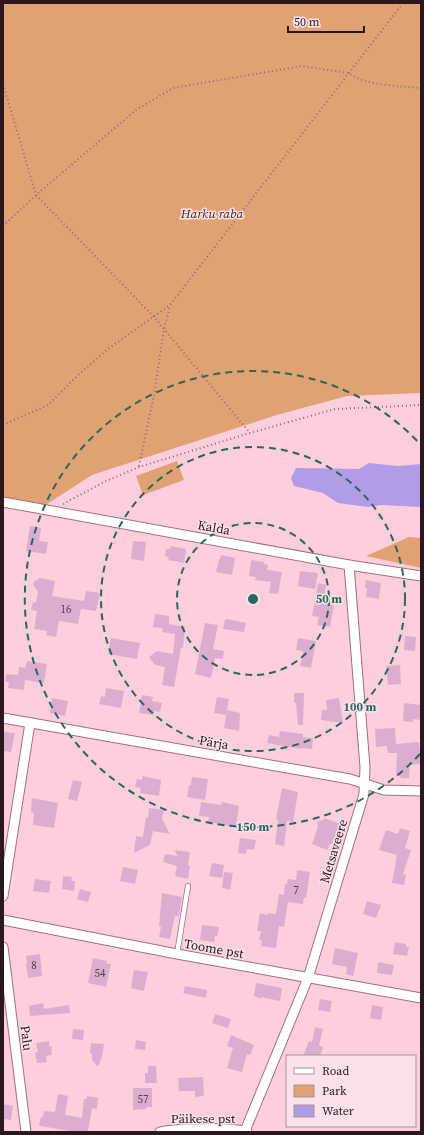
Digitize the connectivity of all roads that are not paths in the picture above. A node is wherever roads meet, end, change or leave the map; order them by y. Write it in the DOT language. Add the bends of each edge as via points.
graph roads {
  1 [pos="3,502"];
  2 [pos="349,565"];
  3 [pos="421,576"];
  4 [pos="3,718"];
  5 [pos="30,723"];
  6 [pos="365,785"];
  7 [pos="421,791"];
  8 [pos="188,886"];
  9 [pos="3,896"];
  10 [pos="3,920"];
  11 [pos="3,947"];
  12 [pos="177,954"];
  13 [pos="308,978"];
  14 [pos="421,998"];
  15 [pos="26,1132"];
  16 [pos="160,1132"];
  17 [pos="246,1132"];
  1 -- 2 [label="street, Kalda"];
  2 -- 3 [label="street, Kalda"];
  2 -- 6 [label="street, Metsaveere"];
  4 -- 5 [label="street, Pärja"];
  5 -- 6 [label="street, Pärja" via="350,779"];
  5 -- 9 [label="street"];
  6 -- 7 [label="street, Pärja" via="384,790"];
  6 -- 13 [label="street, Metsaveere"];
  8 -- 12 [label="lane"];
  10 -- 12 [label="street, Toome pst"];
  11 -- 15 [label="street, Palu"];
  12 -- 13 [label="street, Toome pst"];
  13 -- 14 [label="street, Toome pst"];
  13 -- 17 [label="street, Metsaveere"];
  16 -- 17 [label="street, Päikese pst" via="187,1129"];
}
